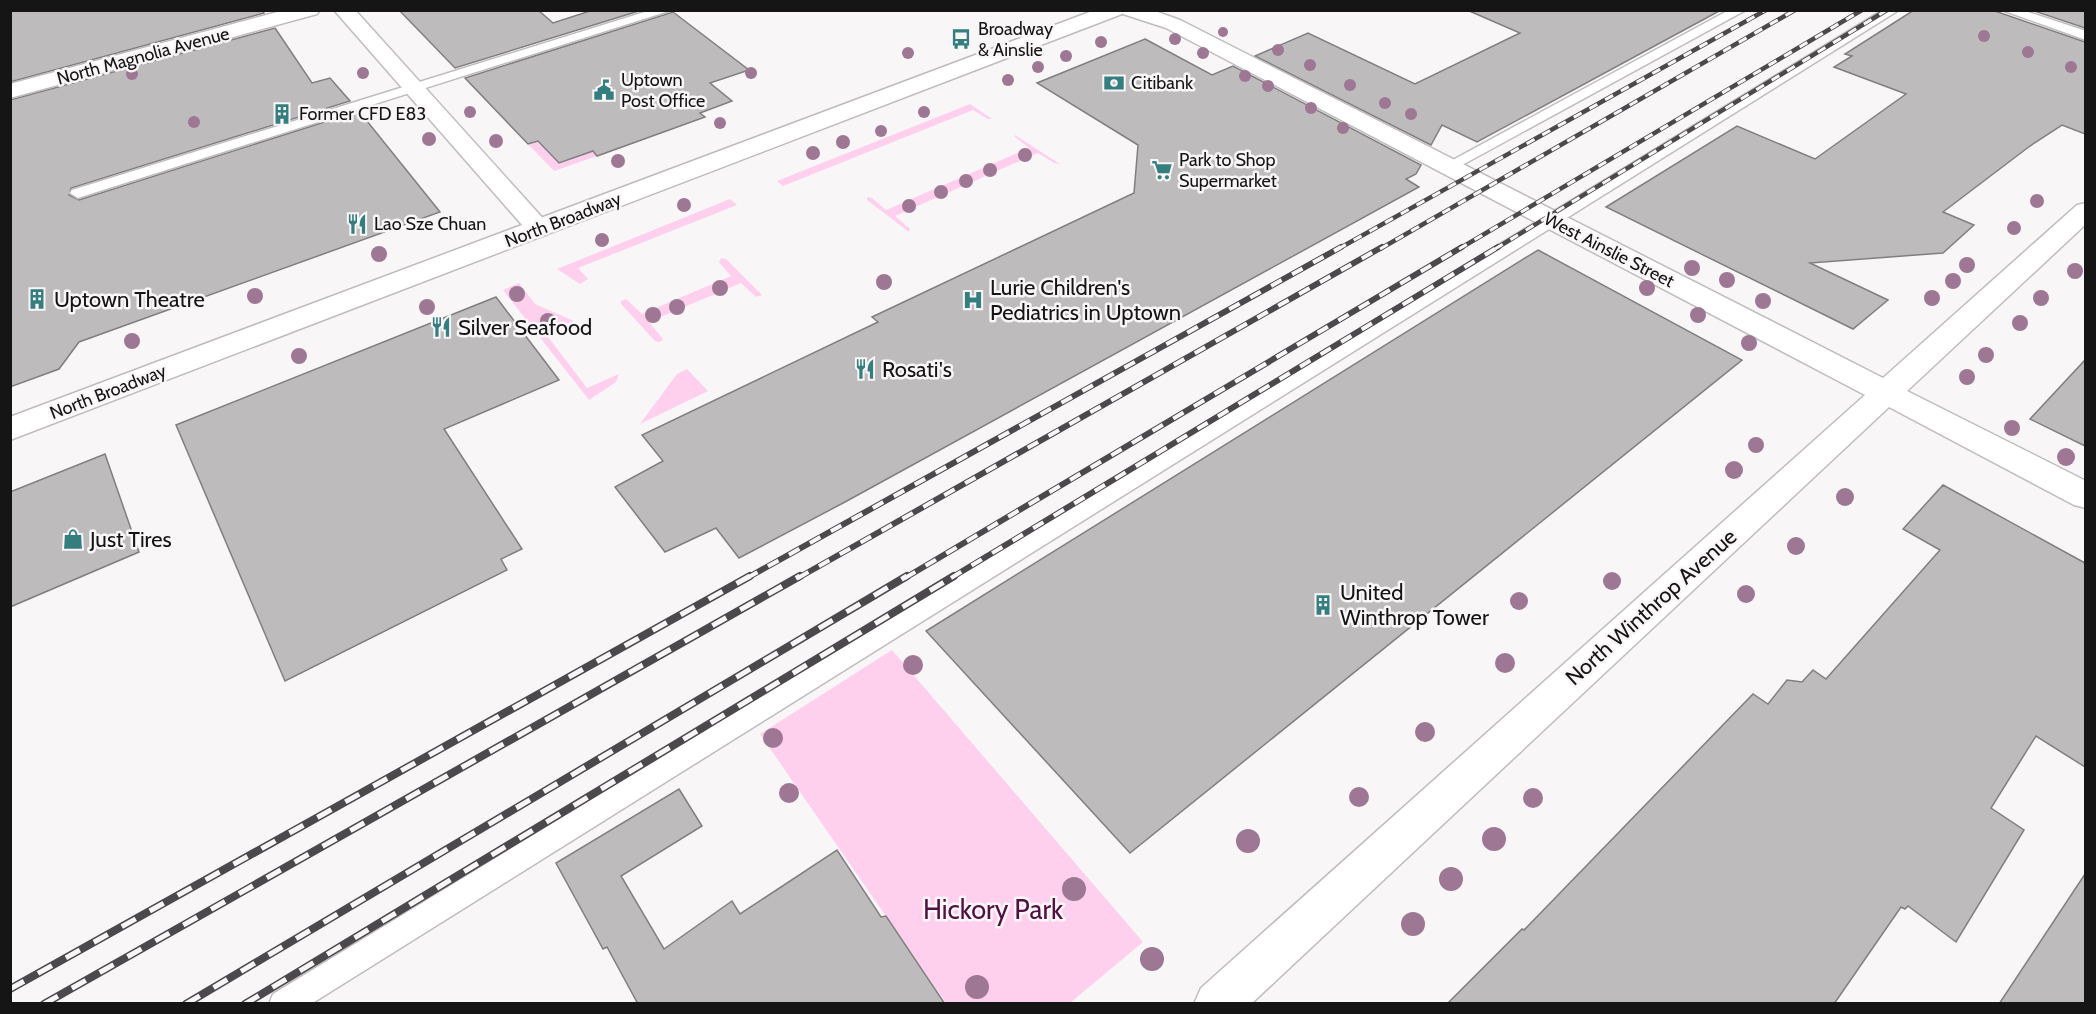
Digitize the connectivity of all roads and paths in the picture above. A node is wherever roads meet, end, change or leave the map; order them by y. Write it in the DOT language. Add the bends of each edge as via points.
graph roads {
  1 [pos="310,10"];
  2 [pos="344,10"];
  3 [pos="666,10"];
  4 [pos="1115,10"];
  5 [pos="1130,10"];
  6 [pos="1740,10"];
  7 [pos="1893,10"];
  8 [pos="2008,10"];
  9 [pos="2085,36"];
  10 [pos="414,89"];
  11 [pos="10,91"];
  12 [pos="1448,167"];
  13 [pos="78,194"];
  14 [pos="2085,210"];
  15 [pos="1552,220"];
  16 [pos="539,229"];
  17 [pos="1885,392"];
  18 [pos="10,429"];
  19 [pos="2085,496"];
  20 [pos="283,1004"];
  21 [pos="1217,1004"];
  1 -- 11 [label="street, North Magnolia Avenue"];
  2 -- 10 [label="street"];
  3 -- 10 [label="lane"];
  4 -- 16 [label="street, North Broadway"];
  5 -- 12 [label="street, West Ainslie Street" via="1173,24"];
  6 -- 12 [label="lane"];
  7 -- 15 [label="lane"];
  8 -- 9 [label="lane"];
  10 -- 13 [label="lane"];
  10 -- 16 [label="street"];
  12 -- 15 [label="street, West Ainslie Street"];
  14 -- 17 [label="street, North Winthrop Avenue"];
  15 -- 17 [label="street, West Ainslie Street"];
  15 -- 20 [label="lane"];
  16 -- 18 [label="street, North Broadway"];
  17 -- 19 [label="street, West Ainslie Street"];
  17 -- 21 [label="street, North Winthrop Avenue"];
}
